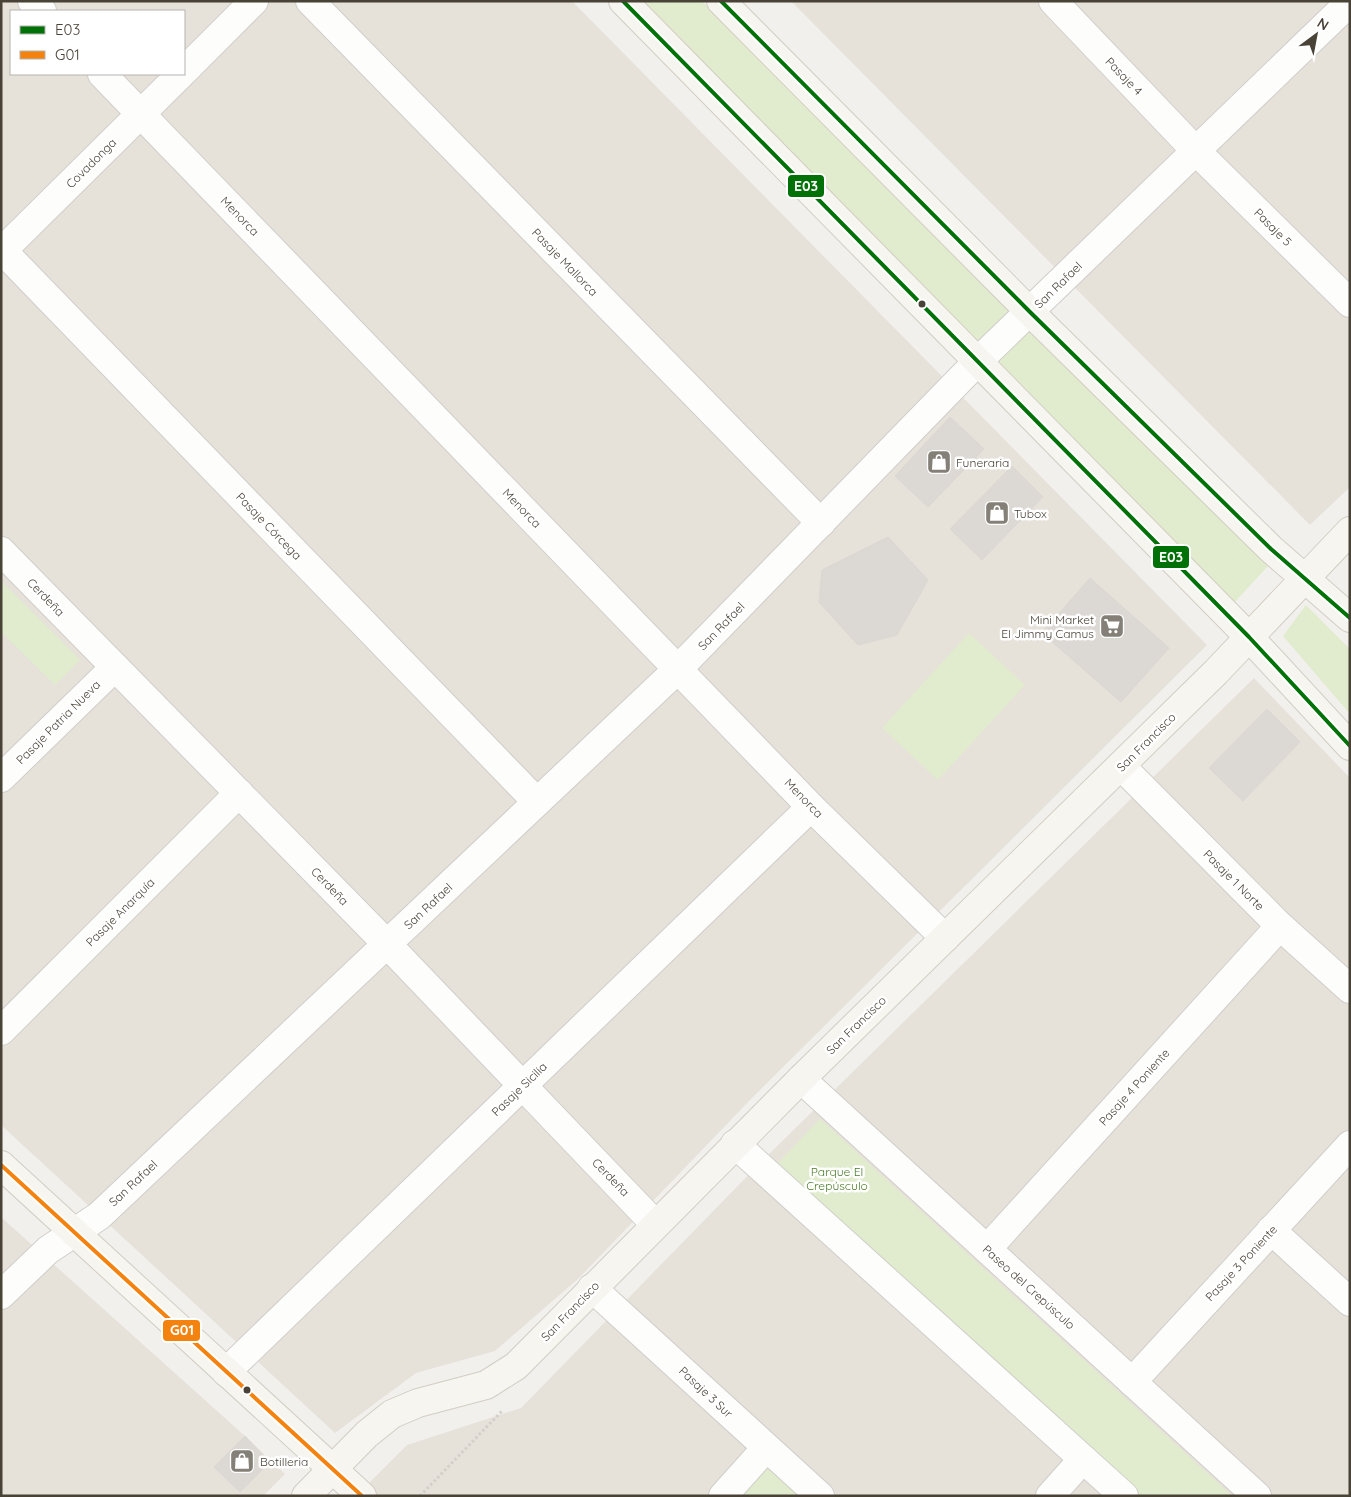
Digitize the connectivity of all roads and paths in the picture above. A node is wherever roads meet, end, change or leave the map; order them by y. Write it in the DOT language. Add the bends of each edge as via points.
graph roads {
  1 [pos="32,1"];
  2 [pos="254,1"];
  3 [pos="310,1"];
  4 [pos="623,1"];
  5 [pos="1053,1"];
  6 [pos="730,4"];
  7 [pos="41,10"];
  8 [pos="1339,11"];
  9 [pos="185,70"];
  10 [pos="103,75"];
  11 [pos="180,75"];
  12 [pos="141,113"];
  13 [pos="1195,150"];
  14 [pos="2,250"];
  15 [pos="1350,303"];
  16 [pos="1030,312"];
  17 [pos="977,362"];
  18 [pos="821,522"];
  19 [pos="1350,531"];
  20 [pos="1,551"];
  21 [pos="1304,579"];
  22 [pos="1350,618"];
  23 [pos="1249,637"];
  24 [pos="115,667"];
  25 [pos="678,670"];
  26 [pos="1350,746"];
  27 [pos="1121,766"];
  28 [pos="1,778"];
  29 [pos="239,793"];
  30 [pos="537,802"];
  31 [pos="811,807"];
  32 [pos="1280,926"];
  33 [pos="945,938"];
  34 [pos="387,944"];
  35 [pos="1350,989"];
  36 [pos="1,1031"];
  37 [pos="801,1079"];
  38 [pos="523,1086"];
  39 [pos="735,1144"];
  40 [pos="1350,1145"];
  41 [pos="1,1165"];
  42 [pos="655,1224"];
  43 [pos="1271,1230"];
  44 [pos="74,1232"];
  45 [pos="987,1249"];
  46 [pos="592,1288"];
  47 [pos="1,1296"];
  48 [pos="1350,1302"];
  49 [pos="226,1372"];
  50 [pos="1132,1382"];
  51 [pos="766,1448"];
  52 [pos="1083,1459"];
  53 [pos="332,1469"];
  54 [pos="306,1496"];
  55 [pos="362,1496"];
  56 [pos="723,1496"];
  57 [pos="820,1496"];
  58 [pos="1050,1496"];
  59 [pos="1124,1496"];
  60 [pos="1258,1496"];
  1 -- 7 [label="street"];
  2 -- 9 [label="street"];
  3 -- 18 [label="street, Pasaje Mallorca"];
  4 -- 17 [label="main road"];
  5 -- 13 [label="street, Pasaje 4"];
  6 -- 16 [label="main road"];
  8 -- 13 [label="street, San Rafael"];
  10 -- 12 [label="street, Menorca"];
  11 -- 12 [label="street, Covadonga"];
  12 -- 14 [label="street, Covadonga"];
  12 -- 25 [label="street, Menorca"];
  13 -- 15 [label="street, Pasaje 5"];
  13 -- 16 [label="street, San Rafael"];
  14 -- 30 [label="street, Pasaje Córcega"];
  16 -- 17 [label="street, San Rafael"];
  16 -- 21 [label="main road"];
  17 -- 18 [label="street, San Rafael"];
  17 -- 23 [label="main road"];
  18 -- 25 [label="street, San Rafael"];
  19 -- 21 [label="main road, San Francisco"];
  20 -- 24 [label="street, Cerdeña"];
  21 -- 22 [label="main road"];
  21 -- 23 [label="main road, San Francisco"];
  23 -- 26 [label="main road"];
  23 -- 27 [label="main road, San Francisco"];
  24 -- 28 [label="street, Pasaje Patria Nueva"];
  24 -- 29 [label="street, Cerdeña"];
  25 -- 30 [label="street, San Rafael"];
  25 -- 31 [label="street, Menorca"];
  27 -- 32 [label="street, Pasaje 1 Norte"];
  27 -- 33 [label="main road, San Francisco"];
  29 -- 34 [label="street, Cerdeña"];
  29 -- 36 [label="street, Pasaje Anarquía"];
  30 -- 34 [label="street, San Rafael"];
  31 -- 33 [label="street, Menorca"];
  31 -- 38 [label="street, Pasaje Sicilia"];
  32 -- 35 [label="street, Pasaje 1 Norte"];
  32 -- 45 [label="street, Pasaje 4 Poniente"];
  33 -- 37 [label="main road, San Francisco"];
  34 -- 38 [label="street, Cerdeña"];
  34 -- 44 [label="street, San Rafael" via="99,1216"];
  37 -- 39 [label="main road, San Francisco"];
  37 -- 45 [label="street, Paseo del Crepúsculo"];
  38 -- 42 [label="street, Cerdeña"];
  38 -- 49 [label="street, Pasaje Sicilia"];
  39 -- 42 [label="main road, San Francisco"];
  39 -- 52 [label="street"];
  40 -- 43 [label="street, Pasaje 3 Poniente"];
  41 -- 44 [label="main road"];
  42 -- 46 [label="main road, San Francisco"];
  43 -- 48 [label="street"];
  43 -- 50 [label="street, Pasaje 3 Poniente"];
  44 -- 47 [label="street, San Rafael" via="48,1250"];
  44 -- 49 [label="main road"];
  45 -- 50 [label="street, Paseo del Crepúsculo"];
  46 -- 51 [label="street, Pasaje 3 Sur"];
  46 -- 53 [label="main road, San Francisco" via="502,1377 392,1414"];
  49 -- 53 [label="main road"];
  50 -- 60 [label="street, Paseo del Crepúsculo"];
  51 -- 56 [label="street"];
  51 -- 57 [label="street, Pasaje 3 Sur"];
  52 -- 58 [label="street"];
  52 -- 59 [label="street"];
  53 -- 54 [label="main road, San Francisco"];
  53 -- 55 [label="main road"];
}
